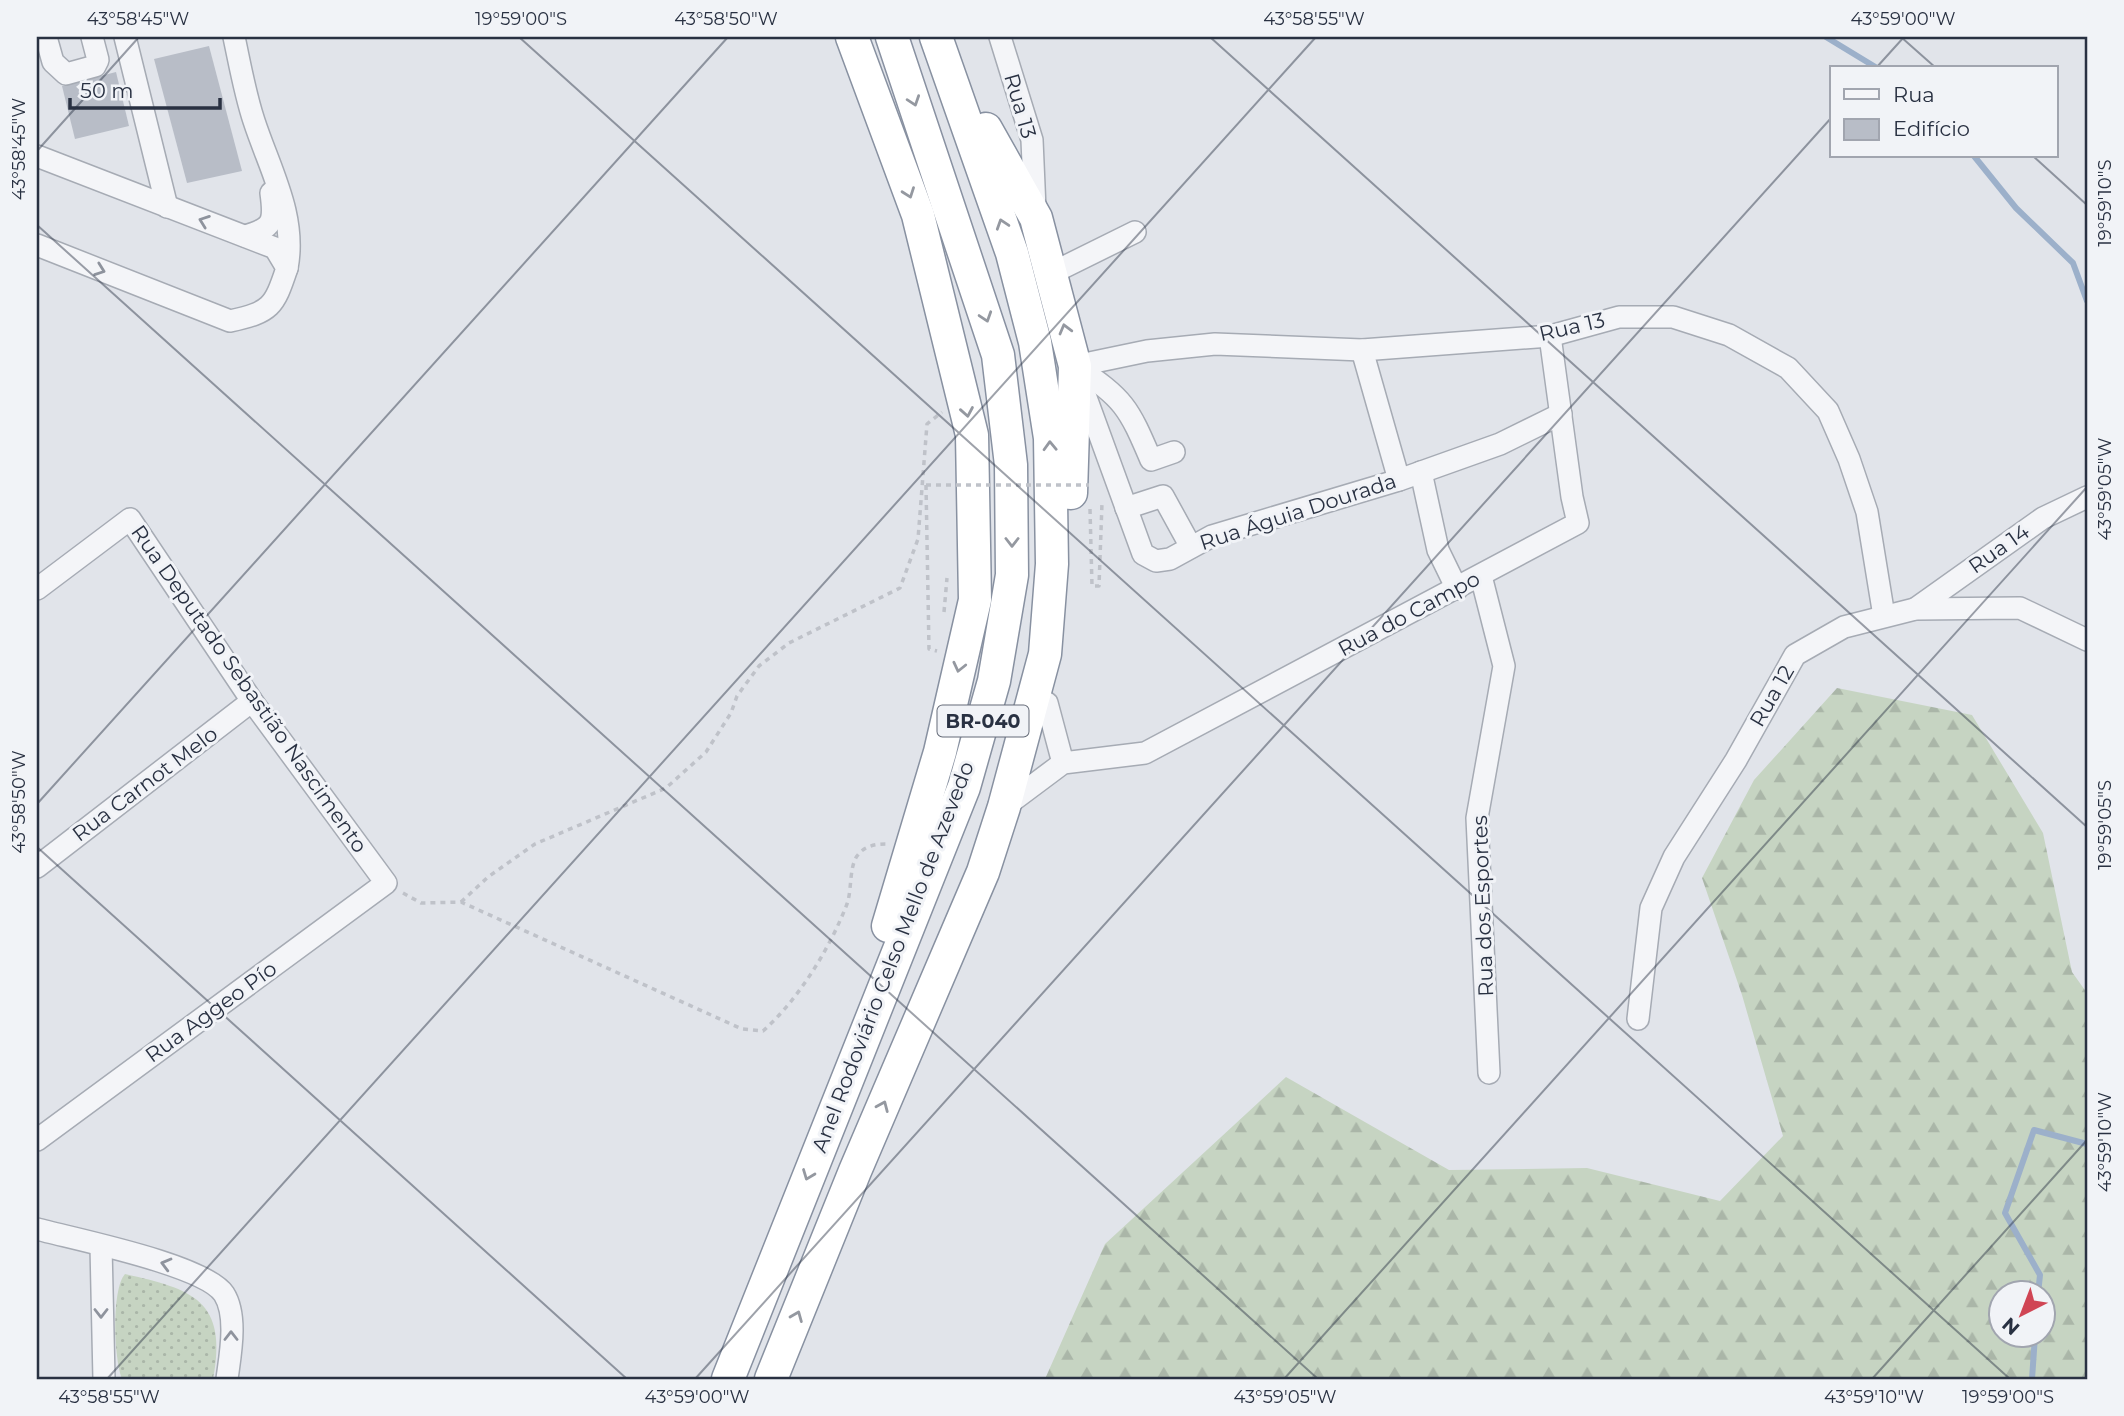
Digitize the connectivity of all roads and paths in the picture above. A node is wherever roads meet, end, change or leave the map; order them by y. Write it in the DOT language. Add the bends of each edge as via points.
graph roads {
  1 [pos="46,37"];
  2 [pos="92,37"];
  3 [pos="125,37"];
  4 [pos="234,37"];
  5 [pos="852,37"];
  6 [pos="892,37"];
  7 [pos="1000,37"];
  8 [pos="940,47"];
  9 [pos="264,149"];
  10 [pos="37,156"];
  11 [pos="167,207"];
  12 [pos="1036,218"];
  13 [pos="1135,232"];
  14 [pos="245,236"];
  15 [pos="37,245"];
  16 [pos="287,268"];
  17 [pos="1050,274"];
  18 [pos="1550,335"];
  19 [pos="1362,349"];
  20 [pos="1075,366"];
  21 [pos="964,395"];
  22 [pos="1561,414"];
  23 [pos="1174,452"];
  24 [pos="1421,472"];
  25 [pos="1114,473"];
  26 [pos="1399,480"];
  27 [pos="2087,497"];
  28 [pos="1126,508"];
  29 [pos="918,527"];
  30 [pos="927,528"];
  31 [pos="1191,547"];
  32 [pos="947,574"];
  33 [pos="1481,576"];
  34 [pos="37,589"];
  35 [pos="1457,589"];
  36 [pos="1916,609"];
  37 [pos="944,613"];
  38 [pos="1884,616"];
  39 [pos="2087,640"];
  40 [pos="941,651"];
  41 [pos="253,701"];
  42 [pos="1047,703"];
  43 [pos="1019,754"];
  44 [pos="1063,763"];
  45 [pos="1004,807"];
  46 [pos="911,848"];
  47 [pos="37,867"];
  48 [pos="386,883"];
  49 [pos="461,902"];
  50 [pos="1638,1019"];
  51 [pos="1489,1073"];
  52 [pos="823,1135"];
  53 [pos="37,1140"];
  54 [pos="37,1229"];
  55 [pos="101,1246"];
  56 [pos="104,1379"];
  57 [pos="227,1379"];
  58 [pos="728,1379"];
  59 [pos="771,1379"];
  1 -- 2 [label="street" via="53,62 66,74 95,66 98,60"];
  3 -- 11 [label="street"];
  4 -- 9 [label="street"];
  5 -- 21 [label="highway, one-way" via="918,215"];
  6 -- 52 [label="highway, Anel Rodoviário Celso Mello de Azevedo / BR-040, one-way" via="998,355 1012,466 1012,575 994,681 964,787"];
  7 -- 12 [label="street, Rua 13" via="1032,141"];
  8 -- 12 [label="highway"];
  43 -- 8 [label="highway, Anel Rodoviário Celso Mello de Azevedo / BR-040, one-way" via="1045,654 1052,564 1050,438 1035,342 1012,253"];
  9 -- 14 [label="street" via="274,213 262,231"];
  9 -- 16 [label="street" via="289,229 292,246"];
  10 -- 11 [label="street"];
  14 -- 11 [label="street, one-way"];
  12 -- 17 [label="highway"];
  13 -- 17 [label="street"];
  14 -- 16 [label="street" via="275,248"];
  15 -- 16 [label="street, one-way" via="230,321 260,315 277,297"];
  20 -- 17 [label="highway, one-way"];
  18 -- 19 [label="street, Rua 13"];
  18 -- 22 [label="street, Rua do Campo"];
  18 -- 38 [label="street, Rua 13" via="1619,317 1673,317 1729,335 1788,368 1828,411 1849,459 1867,512"];
  19 -- 20 [label="street, Rua 13" via="1215,344"];
  19 -- 26 [label="street"];
  20 -- 23 [label="street" via="1115,393 1134,419 1151,460"];
  20 -- 25 [label="street, Rua Águia Dourada"];
  20 -- 42 [label="highway" via="1067,634"];
  21 -- 29 [label="path" via="927,424"];
  21 -- 46 [label="highway, one-way" via="972,435 964,491 975,600 940,752"];
  22 -- 24 [label="street, Rua Águia Dourada" via="1500,444"];
  22 -- 33 [label="street, Rua do Campo" via="1578,523"];
  24 -- 26 [label="street, Rua Águia Dourada"];
  24 -- 35 [label="street" via="1438,550"];
  25 -- 28 [label="street, Rua Águia Dourada"];
  25 -- 30 [label="path, bridge" via="1103,487 1099,586 1092,586 1089,485 926,485"];
  26 -- 31 [label="street, Rua Águia Dourada" via="1212,536"];
  27 -- 36 [label="street, Rua 14" via="2043,518"];
  28 -- 31 [label="street" via="1163,496"];
  28 -- 31 [label="street, Rua Águia Dourada" via="1143,554 1156,561 1170,559"];
  29 -- 30 [label="path"];
  29 -- 49 [label="path" via="900,588 789,643 759,666 706,752 666,788 535,844"];
  30 -- 40 [label="path" via="929,649"];
  32 -- 37 [label="path"];
  33 -- 35 [label="street, Rua do Campo"];
  33 -- 51 [label="street, Rua dos Esportes" via="1504,666 1477,818"];
  34 -- 41 [label="street, Rua Deputado Sebastião Nascimento" via="130,519"];
  35 -- 44 [label="street, Rua do Campo" via="1145,752"];
  36 -- 38 [label="street, Rua 12"];
  36 -- 39 [label="street, Rua 12" via="2020,608"];
  38 -- 50 [label="street, Rua 12" via="1844,627 1795,655 1674,857 1651,908"];
  41 -- 47 [label="street, Rua Carnot Melo"];
  41 -- 48 [label="street, Rua Deputado Sebastião Nascimento"];
  42 -- 43 [label="highway"];
  42 -- 44 [label="street"];
  43 -- 45 [label="highway, Anel Rodoviário Celso Mello de Azevedo / BR-040"];
  44 -- 45 [label="street, Rua do Campo"];
  59 -- 45 [label="highway, Anel Rodoviário Celso Mello de Azevedo / BR-040, one-way" via="983,872"];
  46 -- 49 [label="path" via="899,843 872,844 856,857 848,902 825,947 781,1015 763,1031 742,1029"];
  46 -- 52 [label="highway" via="832,1076"];
  48 -- 49 [label="path" via="421,903"];
  48 -- 53 [label="street, Rua Aggeo Pío"];
  52 -- 58 [label="highway, Anel Rodoviário Celso Mello de Azevedo / BR-040, one-way"];
  54 -- 55 [label="street"];
  55 -- 56 [label="street, one-way"];
  57 -- 55 [label="street, one-way" via="233,1334 224,1294 194,1272"];
}
